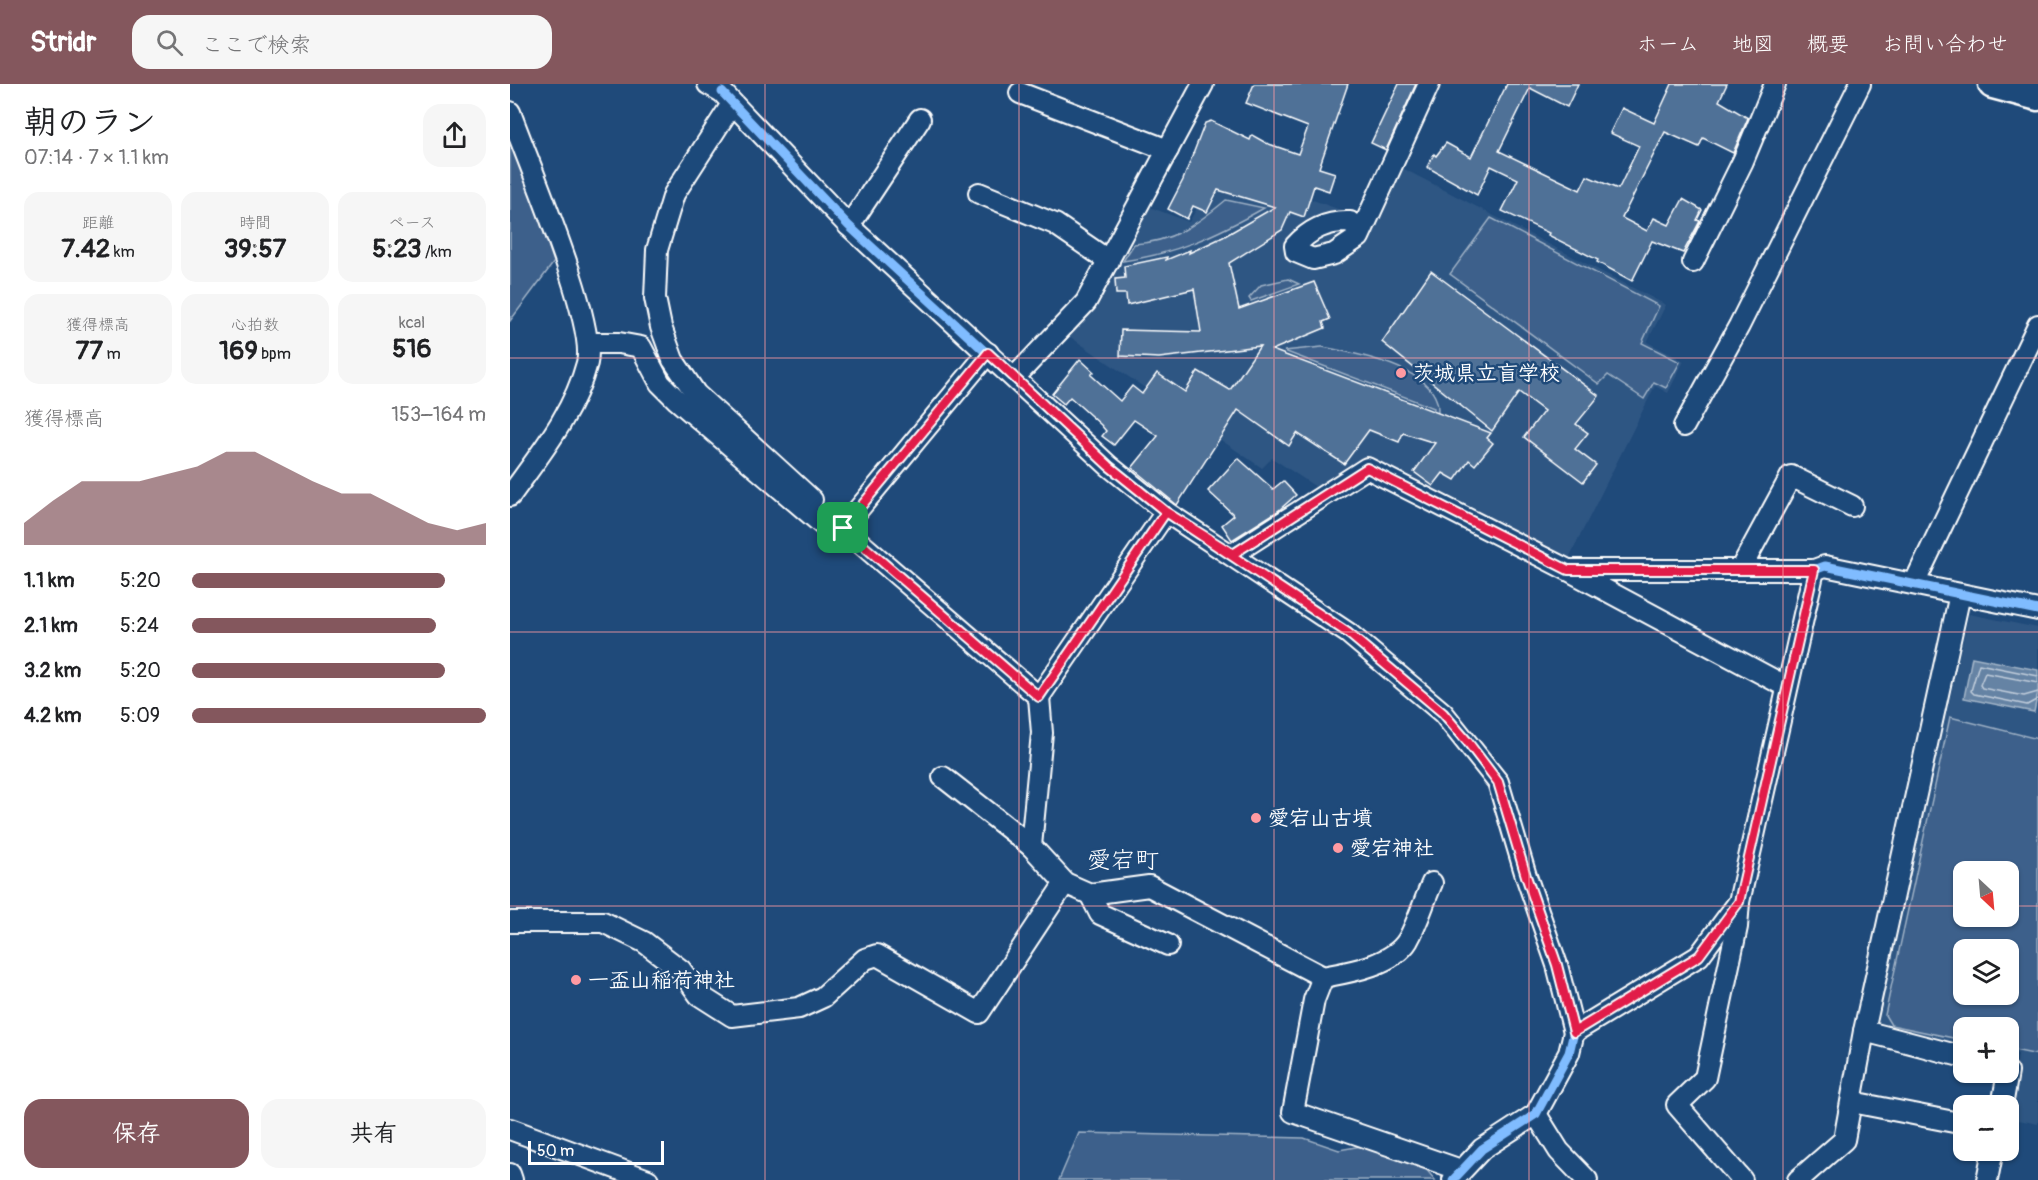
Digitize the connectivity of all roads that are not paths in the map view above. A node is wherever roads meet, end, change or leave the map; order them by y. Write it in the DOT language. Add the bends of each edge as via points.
graph roads {
  1 [pos="1203,84"];
  2 [pos="1429,84"];
  3 [pos="1775,84"];
  4 [pos="1860,84"];
  5 [pos="1993,84"];
  6 [pos="722,91"];
  7 [pos="1020,93"];
  8 [pos="2038,96"];
  9 [pos="510,112"];
  10 [pos="920,118"];
  11 [pos="1168,150"];
  12 [pos="978,193"];
  13 [pos="849,226"];
  14 [pos="1360,232"];
  15 [pos="1109,261"];
  16 [pos="1693,262"];
  17 [pos="2038,325"];
  18 [pos="588,344"];
  19 [pos="988,353"];
  20 [pos="1014,377"];
  21 [pos="1684,426"];
  22 [pos="510,496"];
  23 [pos="1852,506"];
  24 [pos="1166,512"];
  25 [pos="843,528"];
  26 [pos="1233,554"];
  27 [pos="1819,568"];
  28 [pos="1568,570"];
  29 [pos="1740,570"];
  30 [pos="1914,584"];
  31 [pos="1960,594"];
  32 [pos="2038,610"];
  33 [pos="1787,687"];
  34 [pos="1039,697"];
  35 [pos="943,777"];
  36 [pos="1031,846"];
  37 [pos="1065,883"];
  38 [pos="1432,883"];
  39 [pos="1090,894"];
  40 [pos="1739,902"];
  41 [pos="510,922"];
  42 [pos="1168,945"];
  43 [pos="1323,977"];
  44 [pos="1864,1031"];
  45 [pos="1574,1032"];
  46 [pos="1953,1054"];
  47 [pos="1852,1102"];
  48 [pos="1536,1114"];
  49 [pos="1953,1122"];
  50 [pos="510,1129"];
  51 [pos="1991,1161"];
  52 [pos="510,1174"];
  53 [pos="1457,1175"];
  54 [pos="512,1180"];
  55 [pos="648,1180"];
  56 [pos="1587,1180"];
  57 [pos="1742,1180"];
  58 [pos="1798,1180"];
  59 [pos="1987,1180"];
  1 -- 11 [label="street"];
  2 -- 14 [label="street"];
  3 -- 16 [label="street" via="1743,162"];
  4 -- 21 [label="street"];
  5 -- 8 [label="highway"];
  6 -- 13 [label="street"];
  6 -- 25 [label="street" via="674,194 657,250 655,298 661,327 673,360 696,394"];
  7 -- 11 [label="street"];
  9 -- 18 [label="street" via="579,303"];
  10 -- 13 [label="street"];
  11 -- 15 [label="street"];
  12 -- 15 [label="street" via="1055,224"];
  13 -- 19 [label="street"];
  15 -- 20 [label="street" via="1086,302"];
  17 -- 30 [label="street"];
  18 -- 22 [label="street" via="576,398"];
  18 -- 25 [label="street" via="641,347 660,383 705,426 830,531"];
  19 -- 20 [label="street"];
  19 -- 25 [label="street"];
  20 -- 24 [label="street" via="1109,466"];
  23 -- 29 [label="street" via="1791,476"];
  24 -- 26 [label="street"];
  24 -- 34 [label="street"];
  25 -- 34 [label="street"];
  26 -- 28 [label="street" via="1367,468"];
  26 -- 45 [label="street" via="1348,633 1406,681 1443,713 1498,782 1557,965"];
  27 -- 29 [label="street"];
  27 -- 30 [label="street"];
  27 -- 33 [label="street"];
  28 -- 29 [label="street"];
  28 -- 33 [label="street"];
  30 -- 31 [label="street"];
  31 -- 32 [label="street"];
  31 -- 44 [label="street"];
  33 -- 40 [label="street"];
  34 -- 36 [label="street" via="1042,734"];
  35 -- 36 [label="street"];
  36 -- 37 [label="street"];
  37 -- 39 [label="street"];
  37 -- 41 [label="street" via="979,1013 877,955 865,959 823,997 799,1008 732,1016 699,995 681,970 644,942 603,922"];
  38 -- 43 [label="street" via="1408,941 1395,955 1353,971"];
  39 -- 42 [label="street" via="1100,914"];
  39 -- 43 [label="street" via="1149,885"];
  40 -- 45 [label="street" via="1699,956"];
  40 -- 57 [label="street" via="1705,1078 1677,1105"];
  43 -- 53 [label="street" via="1314,1000 1293,1112"];
  44 -- 46 [label="street"];
  44 -- 47 [label="street"];
  45 -- 48 [label="street" via="1569,1053"];
  47 -- 49 [label="street"];
  47 -- 58 [label="street" via="1844,1140"];
  48 -- 53 [label="street" via="1482,1149"];
  48 -- 56 [label="street" via="1559,1151"];
  50 -- 55 [label="street"];
  51 -- 59 [label="street"];
  52 -- 54 [label="street"];
}
